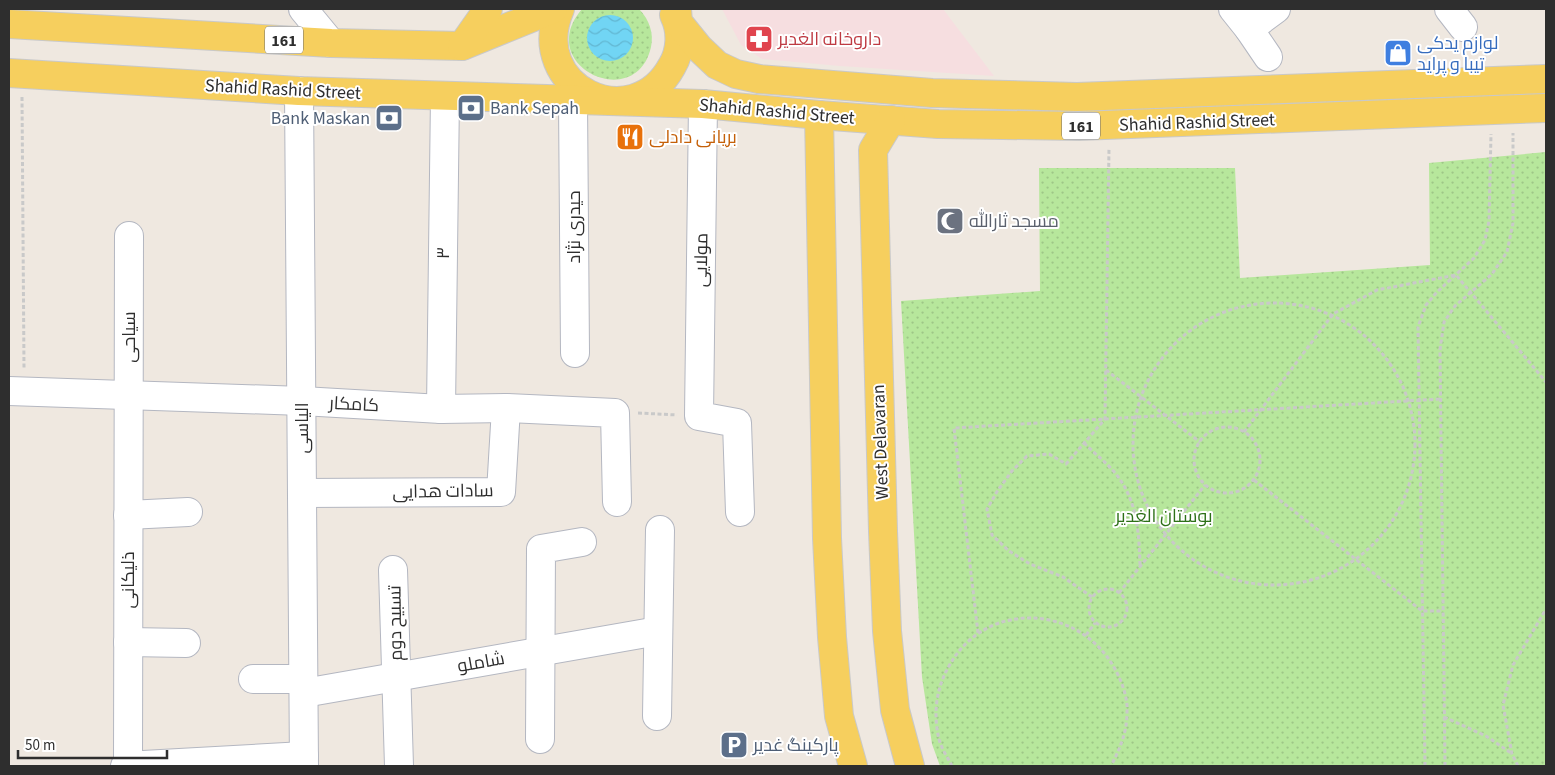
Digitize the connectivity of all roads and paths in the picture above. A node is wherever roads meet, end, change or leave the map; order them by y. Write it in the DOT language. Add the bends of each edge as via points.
graph roads {
  1 [pos="303,9"];
  2 [pos="488,9"];
  3 [pos="553,9"];
  4 [pos="560,9"];
  5 [pos="1276,9"];
  6 [pos="675,13"];
  7 [pos="38,17"];
  8 [pos="1241,19"];
  9 [pos="9,24"];
  10 [pos="9,36"];
  11 [pos="331,43"];
  12 [pos="462,46"];
  13 [pos="1268,57"];
  14 [pos="15,74"];
  15 [pos="1546,79"];
  16 [pos="300,91"];
  17 [pos="445,96"];
  18 [pos="573,100"];
  19 [pos="617,101"];
  20 [pos="703,104"];
  21 [pos="1546,108"];
  22 [pos="1502,110"];
  23 [pos="819,115"];
  24 [pos="891,120"];
  25 [pos="1109,125"];
  26 [pos="129,236"];
  27 [pos="1456,275"];
  28 [pos="1471,292"];
  29 [pos="1333,314"];
  30 [pos="576,354"];
  31 [pos="1106,370"];
  32 [pos="1546,382"];
  33 [pos="16,391"];
  34 [pos="129,395"];
  35 [pos="1141,396"];
  36 [pos="1440,399"];
  37 [pos="1419,400"];
  38 [pos="302,401"];
  39 [pos="1409,401"];
  40 [pos="506,408"];
  41 [pos="442,409"];
  42 [pos="1260,410"];
  43 [pos="615,413"];
  44 [pos="1166,415"];
  45 [pos="699,416"];
  46 [pos="1134,417"];
  47 [pos="1105,419"];
  48 [pos="1244,432"];
  49 [pos="1200,442"];
  50 [pos="1084,444"];
  51 [pos="1254,480"];
  52 [pos="1205,485"];
  53 [pos="302,493"];
  54 [pos="617,502"];
  55 [pos="188,512"];
  56 [pos="740,512"];
  57 [pos="128,514"];
  58 [pos="660,530"];
  59 [pos="1165,534"];
  60 [pos="582,542"];
  61 [pos="1357,560"];
  62 [pos="1140,565"];
  63 [pos="393,570"];
  64 [pos="1119,592"];
  65 [pos="1092,597"];
  66 [pos="1546,609"];
  67 [pos="1422,611"];
  68 [pos="1443,611"];
  69 [pos="1095,622"];
  70 [pos="658,631"];
  71 [pos="978,633"];
  72 [pos="1086,635"];
  73 [pos="128,642"];
  74 [pos="186,643"];
  75 [pos="540,652"];
  76 [pos="396,677"];
  77 [pos="253,679"];
  78 [pos="304,686"];
  79 [pos="657,716"];
  80 [pos="1444,717"];
  81 [pos="540,739"];
  82 [pos="1512,754"];
  83 [pos="304,761"];
  84 [pos="127,766"];
  85 [pos="398,766"];
  86 [pos="853,766"];
  87 [pos="910,766"];
  88 [pos="952,766"];
  89 [pos="1111,766"];
  90 [pos="1425,766"];
  91 [pos="1445,766"];
  92 [pos="1518,766"];
  1 -- 11 [label="street"];
  2 -- 12 [label="main road"];
  3 -- 12 [label="main road, 161"];
  4 -- 19 [label="main road" via="553,37 561,69 585,93"];
  5 -- 8 [label="street"];
  6 -- 15 [label="main road, Shahid Rashid Street / 161" via="699,48 717,65 736,74 759,79 932,93 1078,97"];
  6 -- 19 [label="main road" via="680,41 676,60 667,76 653,90 636,98"];
  7 -- 9 [label="main road, 161"];
  7 -- 10 [label="main road"];
  7 -- 11 [label="main road, 161"];
  8 -- 13 [label="street"];
  11 -- 12 [label="main road, 161"];
  14 -- 16 [label="main road, Shahid Rashid Street / 161"];
  14 -- 33 [label="path"];
  16 -- 17 [label="main road, Shahid Rashid Street / 161"];
  16 -- 38 [label="street, الیاسی"];
  17 -- 18 [label="main road, Shahid Rashid Street / 161"];
  17 -- 41 [label="street, ۳"];
  18 -- 19 [label="main road, Shahid Rashid Street / 161"];
  18 -- 30 [label="street, حیدری نژاد"];
  19 -- 20 [label="main road, Shahid Rashid Street / 161"];
  20 -- 23 [label="main road, Shahid Rashid Street / 161"];
  20 -- 45 [label="street, مولایی"];
  21 -- 22 [label="main road, Shahid Rashid Street / 161"];
  22 -- 25 [label="main road, Shahid Rashid Street / 161"];
  22 -- 27 [label="path" via="1485,240 1474,258"];
  22 -- 28 [label="path" via="1513,223 1507,252 1492,274"];
  23 -- 24 [label="main road, Shahid Rashid Street / 161"];
  23 -- 86 [label="main road" via="827,538 832,637 839,716"];
  24 -- 25 [label="main road, Shahid Rashid Street / 161" via="938,124"];
  24 -- 87 [label="main road, West Delavaran" via="872,150 882,532 895,710"];
  25 -- 31 [label="path"];
  26 -- 34 [label="street, سیاحی"];
  27 -- 28 [label="path"];
  27 -- 29 [label="path" via="1377,290"];
  27 -- 37 [label="path" via="1426,305 1418,327"];
  28 -- 32 [label="path"];
  28 -- 36 [label="path" via="1455,306 1444,322 1440,350"];
  29 -- 35 [label="path" via="1295,303 1255,303 1217,313 1183,334 1156,363"];
  29 -- 39 [label="path" via="1366,336 1392,365"];
  29 -- 42 [label="path"];
  31 -- 35 [label="path"];
  31 -- 47 [label="path"];
  33 -- 34 [label="street, کامکار"];
  34 -- 38 [label="street, کامکار"];
  34 -- 57 [label="street, ذلیکانی"];
  35 -- 44 [label="path"];
  35 -- 46 [label="path"];
  36 -- 37 [label="path"];
  36 -- 68 [label="path"];
  37 -- 39 [label="path"];
  37 -- 67 [label="path"];
  38 -- 41 [label="street, کامکار"];
  38 -- 53 [label="street, الیاسی"];
  39 -- 42 [label="path"];
  39 -- 61 [label="path" via="1416,435 1414,470 1403,503 1384,533"];
  40 -- 41 [label="street, کامکار"];
  40 -- 43 [label="street, کامکار"];
  40 -- 53 [label="street, سادات هدایی" via="501,492"];
  42 -- 44 [label="path"];
  42 -- 48 [label="path"];
  43 -- 45 [label="path"];
  43 -- 54 [label="street"];
  44 -- 46 [label="path"];
  44 -- 49 [label="path"];
  45 -- 56 [label="street" via="737,423"];
  46 -- 47 [label="path"];
  46 -- 59 [label="path" via="1133,460 1144,499"];
  47 -- 50 [label="path"];
  47 -- 71 [label="path" via="954,428"];
  48 -- 49 [label="path" via="1223,427 1212,430"];
  48 -- 51 [label="path" via="1258,448 1260,459"];
  49 -- 52 [label="path" via="1194,455 1194,466"];
  50 -- 62 [label="path" via="1116,474 1131,500 1139,530"];
  50 -- 65 [label="path" via="1066,464 1049,454 1027,456 998,490 988,509 992,534 1009,551 1030,564 1063,577"];
  51 -- 52 [label="path" via="1236,492 1214,491"];
  51 -- 61 [label="path"];
  52 -- 59 [label="path"];
  53 -- 78 [label="street, الیاسی"];
  55 -- 57 [label="street"];
  57 -- 73 [label="street, ذلیکانی"];
  58 -- 70 [label="street"];
  59 -- 61 [label="path" via="1191,558 1223,575 1258,584 1293,584 1328,575"];
  59 -- 62 [label="path"];
  60 -- 75 [label="street" via="541,549"];
  61 -- 67 [label="path"];
  62 -- 64 [label="path"];
  63 -- 76 [label="street, تسبیح دوم"];
  64 -- 65 [label="path" via="1101,589"];
  64 -- 69 [label="path" via="1127,608 1122,620 1112,626 1100,626"];
  65 -- 69 [label="path" via="1089,613"];
  66 -- 82 [label="path" via="1513,665 1502,705"];
  67 -- 68 [label="path"];
  67 -- 90 [label="path"];
  68 -- 80 [label="path"];
  69 -- 72 [label="path"];
  70 -- 75 [label="street, شاملو"];
  70 -- 79 [label="street"];
  71 -- 72 [label="path" via="1004,621 1032,617 1060,622"];
  71 -- 88 [label="path" via="956,653 941,680 935,710 939,740"];
  72 -- 89 [label="path" via="1107,655 1122,681 1127,711 1123,742"];
  73 -- 74 [label="street"];
  73 -- 84 [label="street, ذلیکانی"];
  75 -- 76 [label="street, شاملو"];
  75 -- 81 [label="street"];
  76 -- 78 [label="street, شاملو"];
  76 -- 85 [label="street, تسبیح دوم"];
  77 -- 78 [label="street, شاملو"];
  78 -- 83 [label="street, الیاسی"];
  80 -- 82 [label="path" via="1486,736"];
  80 -- 91 [label="path"];
  82 -- 92 [label="path"];
  83 -- 84 [label="street"];
}
